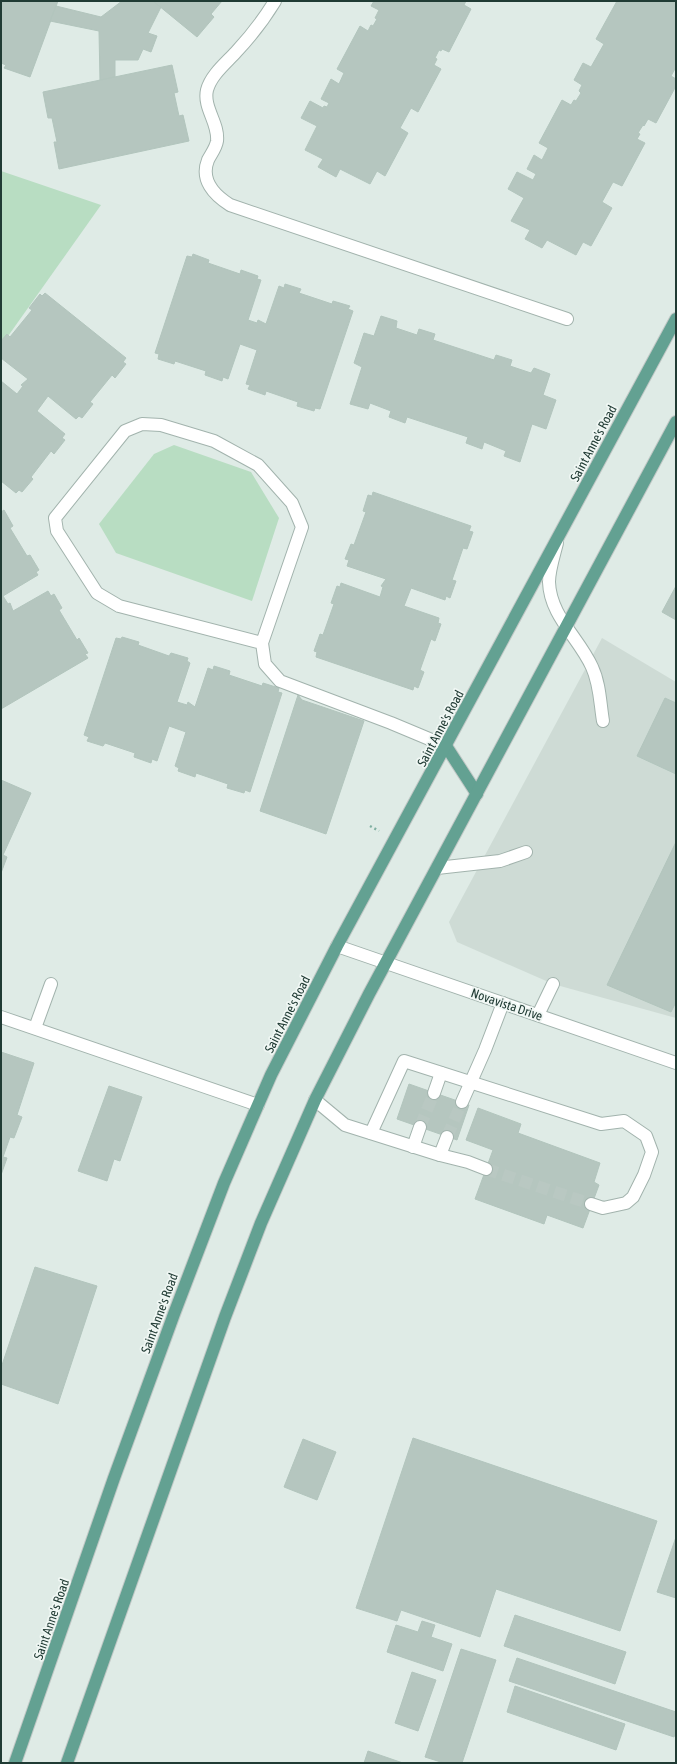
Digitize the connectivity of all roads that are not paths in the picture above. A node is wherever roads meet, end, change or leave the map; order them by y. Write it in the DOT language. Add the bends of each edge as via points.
graph roads {
  1 [pos="275,1"];
  2 [pos="567,319"];
  3 [pos="676,319"];
  4 [pos="676,422"];
  5 [pos="558,538"];
  6 [pos="566,626"];
  7 [pos="262,642"];
  8 [pos="602,721"];
  9 [pos="446,746"];
  10 [pos="477,794"];
  11 [pos="526,852"];
  12 [pos="437,868"];
  13 [pos="338,946"];
  14 [pos="386,963"];
  15 [pos="51,984"];
  16 [pos="553,984"];
  17 [pos="503,1003"];
  18 [pos="538,1015"];
  19 [pos="1,1017"];
  20 [pos="35,1028"];
  21 [pos="676,1063"];
  22 [pos="442,1074"];
  23 [pos="471,1083"];
  24 [pos="434,1093"];
  25 [pos="315,1100"];
  26 [pos="462,1102"];
  27 [pos="258,1105"];
  28 [pos="420,1127"];
  29 [pos="370,1133"];
  30 [pos="448,1136"];
  31 [pos="413,1146"];
  32 [pos="440,1155"];
  33 [pos="486,1170"];
  34 [pos="591,1204"];
  35 [pos="15,1763"];
  36 [pos="67,1763"];
  1 -- 2 [label="street" via="264,19 213,78 207,90 207,105 216,129 217,140 205,172 207,182 214,193 230,205"];
  3 -- 5 [label="main road, Saint Anne's Road"];
  4 -- 6 [label="main road"];
  5 -- 6 [label="street" via="549,581 557,612"];
  5 -- 9 [label="main road, Saint Anne's Road"];
  6 -- 8 [label="street" via="592,667 598,685"];
  6 -- 10 [label="main road"];
  7 -- 7 [label="street" via="302,527 292,503 258,465 214,441 162,425 142,424 125,431 55,518 57,531 97,592 119,606"];
  7 -- 9 [label="street" via="265,664 280,681"];
  9 -- 10 [label="main road"];
  9 -- 13 [label="main road, Saint Anne's Road"];
  10 -- 12 [label="main road"];
  11 -- 12 [label="street" via="500,861"];
  12 -- 14 [label="main road"];
  13 -- 14 [label="street, Novavista Drive"];
  13 -- 27 [label="main road, Saint Anne's Road"];
  14 -- 17 [label="street, Novavista Drive"];
  14 -- 25 [label="main road"];
  15 -- 20 [label="street"];
  16 -- 18 [label="street"];
  17 -- 18 [label="street, Novavista Drive"];
  17 -- 23 [label="street"];
  18 -- 21 [label="street, Novavista Drive"];
  19 -- 20 [label="street"];
  20 -- 27 [label="street"];
  22 -- 23 [label="street"];
  22 -- 24 [label="street"];
  22 -- 29 [label="street" via="404,1061"];
  23 -- 26 [label="street"];
  23 -- 34 [label="street" via="601,1124 624,1121 646,1136 652,1152 633,1197 626,1203 603,1208"];
  25 -- 29 [label="street" via="344,1125"];
  25 -- 36 [label="main road" via="261,1223 225,1317"];
  27 -- 35 [label="main road, Saint Anne's Road" via="174,1314"];
  28 -- 31 [label="street"];
  29 -- 31 [label="street"];
  30 -- 32 [label="street"];
  31 -- 32 [label="street"];
  32 -- 33 [label="street" via="468,1162"];
}
